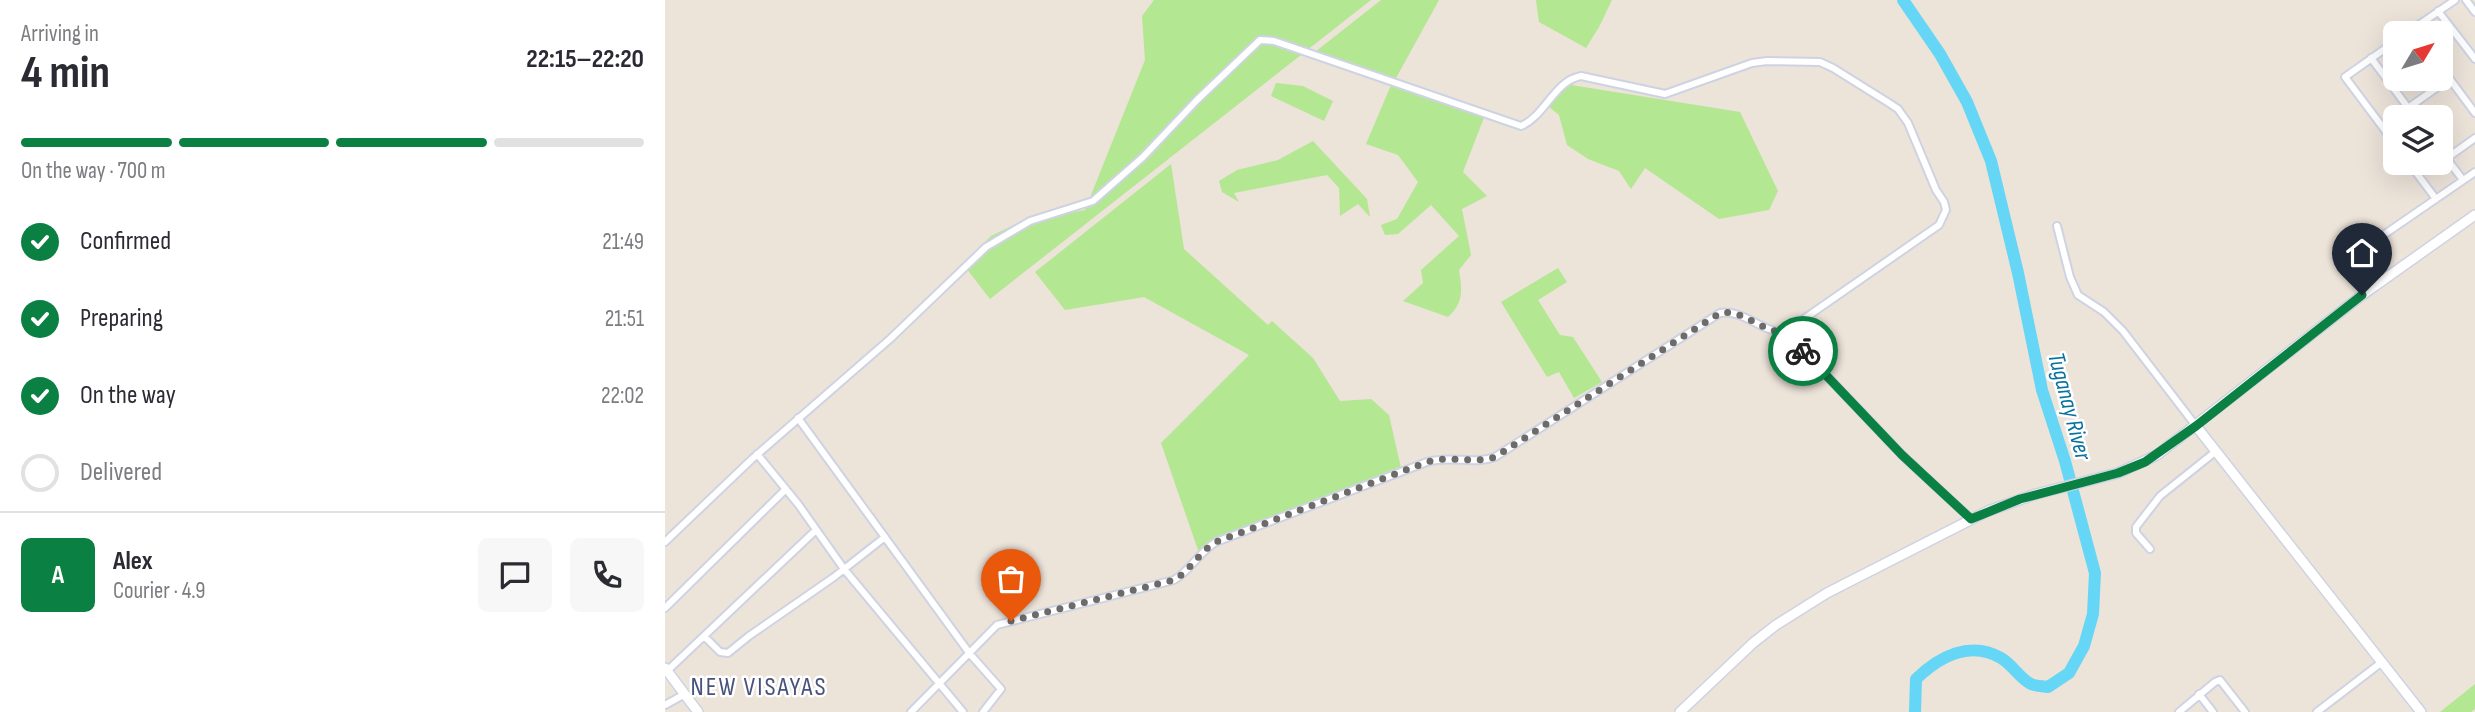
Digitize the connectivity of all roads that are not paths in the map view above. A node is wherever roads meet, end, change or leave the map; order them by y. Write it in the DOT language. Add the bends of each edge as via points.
graph roads {
  1 [pos="2455,0"];
  2 [pos="2466,0"];
  3 [pos="2438,11"];
  4 [pos="2475,12"];
  5 [pos="2426,21"];
  6 [pos="2383,50"];
  7 [pos="2371,58"];
  8 [pos="2475,59"];
  9 [pos="2383,75"];
  10 [pos="2453,84"];
  11 [pos="2395,91"];
  12 [pos="2432,91"];
  13 [pos="2406,105"];
  14 [pos="2412,105"];
  15 [pos="2475,113"];
  16 [pos="2383,128"];
  17 [pos="2475,138"];
  18 [pos="2453,154"];
  19 [pos="2453,166"];
  20 [pos="2475,172"];
  21 [pos="2418,175"];
  22 [pos="2463,180"];
  23 [pos="2436,199"];
  24 [pos="2475,215"];
  25 [pos="2057,226"];
  26 [pos="2382,236"];
  27 [pos="1785,332"];
  28 [pos="798,418"];
  29 [pos="2196,426"];
  30 [pos="2215,452"];
  31 [pos="757,454"];
  32 [pos="786,489"];
  33 [pos="1971,519"];
  34 [pos="816,530"];
  35 [pos="885,537"];
  36 [pos="665,542"];
  37 [pos="2150,549"];
  38 [pos="844,569"];
  39 [pos="665,608"];
  40 [pos="704,636"];
  41 [pos="969,654"];
  42 [pos="2382,662"];
  43 [pos="666,669"];
  44 [pos="939,685"];
  45 [pos="685,694"];
  46 [pos="2199,694"];
  47 [pos="665,705"];
  48 [pos="698,712"];
  49 [pos="911,712"];
  50 [pos="963,712"];
  51 [pos="983,712"];
  52 [pos="1680,712"];
  53 [pos="2179,712"];
  54 [pos="2213,712"];
  55 [pos="2245,712"];
  56 [pos="2317,712"];
  57 [pos="2421,712"];
  1 -- 3 [label="street"];
  2 -- 4 [label="street"];
  3 -- 5 [label="street"];
  3 -- 8 [label="street"];
  6 -- 7 [label="street"];
  7 -- 9 [label="street"];
  7 -- 16 [label="street" via="2345,77"];
  10 -- 15 [label="street"];
  11 -- 13 [label="street"];
  12 -- 14 [label="street"];
  17 -- 18 [label="street"];
  19 -- 22 [label="street"];
  20 -- 22 [label="street"];
  21 -- 23 [label="street"];
  22 -- 23 [label="street"];
  23 -- 26 [label="street"];
  24 -- 29 [label="street" via="2341,310"];
  25 -- 29 [label="street" via="2078,295 2123,331"];
  27 -- 28 [label="street" via="1939,225 1946,210 1904,116 1833,68 1821,62 1767,61 1665,94 1581,76 1568,80 1521,126 1264,40 1245,53 1093,201 1030,221 986,247"];
  27 -- 33 [label="street" via="1902,455"];
  27 -- 41 [label="street" via="1775,332 1738,314 1720,313 1495,457 1452,457 1415,466 1216,542 1174,580 997,625"];
  28 -- 31 [label="street"];
  28 -- 35 [label="street"];
  29 -- 30 [label="street"];
  29 -- 33 [label="street" via="2145,462 2020,499"];
  30 -- 37 [label="street" via="2160,496 2136,527"];
  30 -- 42 [label="street"];
  31 -- 32 [label="street"];
  31 -- 36 [label="street"];
  32 -- 34 [label="street"];
  32 -- 39 [label="street"];
  33 -- 52 [label="street" via="1799,609 1745,651"];
  34 -- 38 [label="street"];
  34 -- 40 [label="street"];
  35 -- 38 [label="street"];
  35 -- 41 [label="street"];
  38 -- 40 [label="street" via="729,653 720,652"];
  38 -- 44 [label="street"];
  40 -- 43 [label="street"];
  41 -- 44 [label="street"];
  41 -- 51 [label="street" via="1001,689"];
  42 -- 56 [label="street"];
  42 -- 57 [label="street"];
  43 -- 45 [label="street"];
  44 -- 49 [label="street"];
  44 -- 50 [label="street"];
  45 -- 47 [label="street"];
  45 -- 48 [label="street"];
  46 -- 53 [label="street"];
  46 -- 54 [label="street"];
  46 -- 55 [label="street" via="2220,680"];
}
